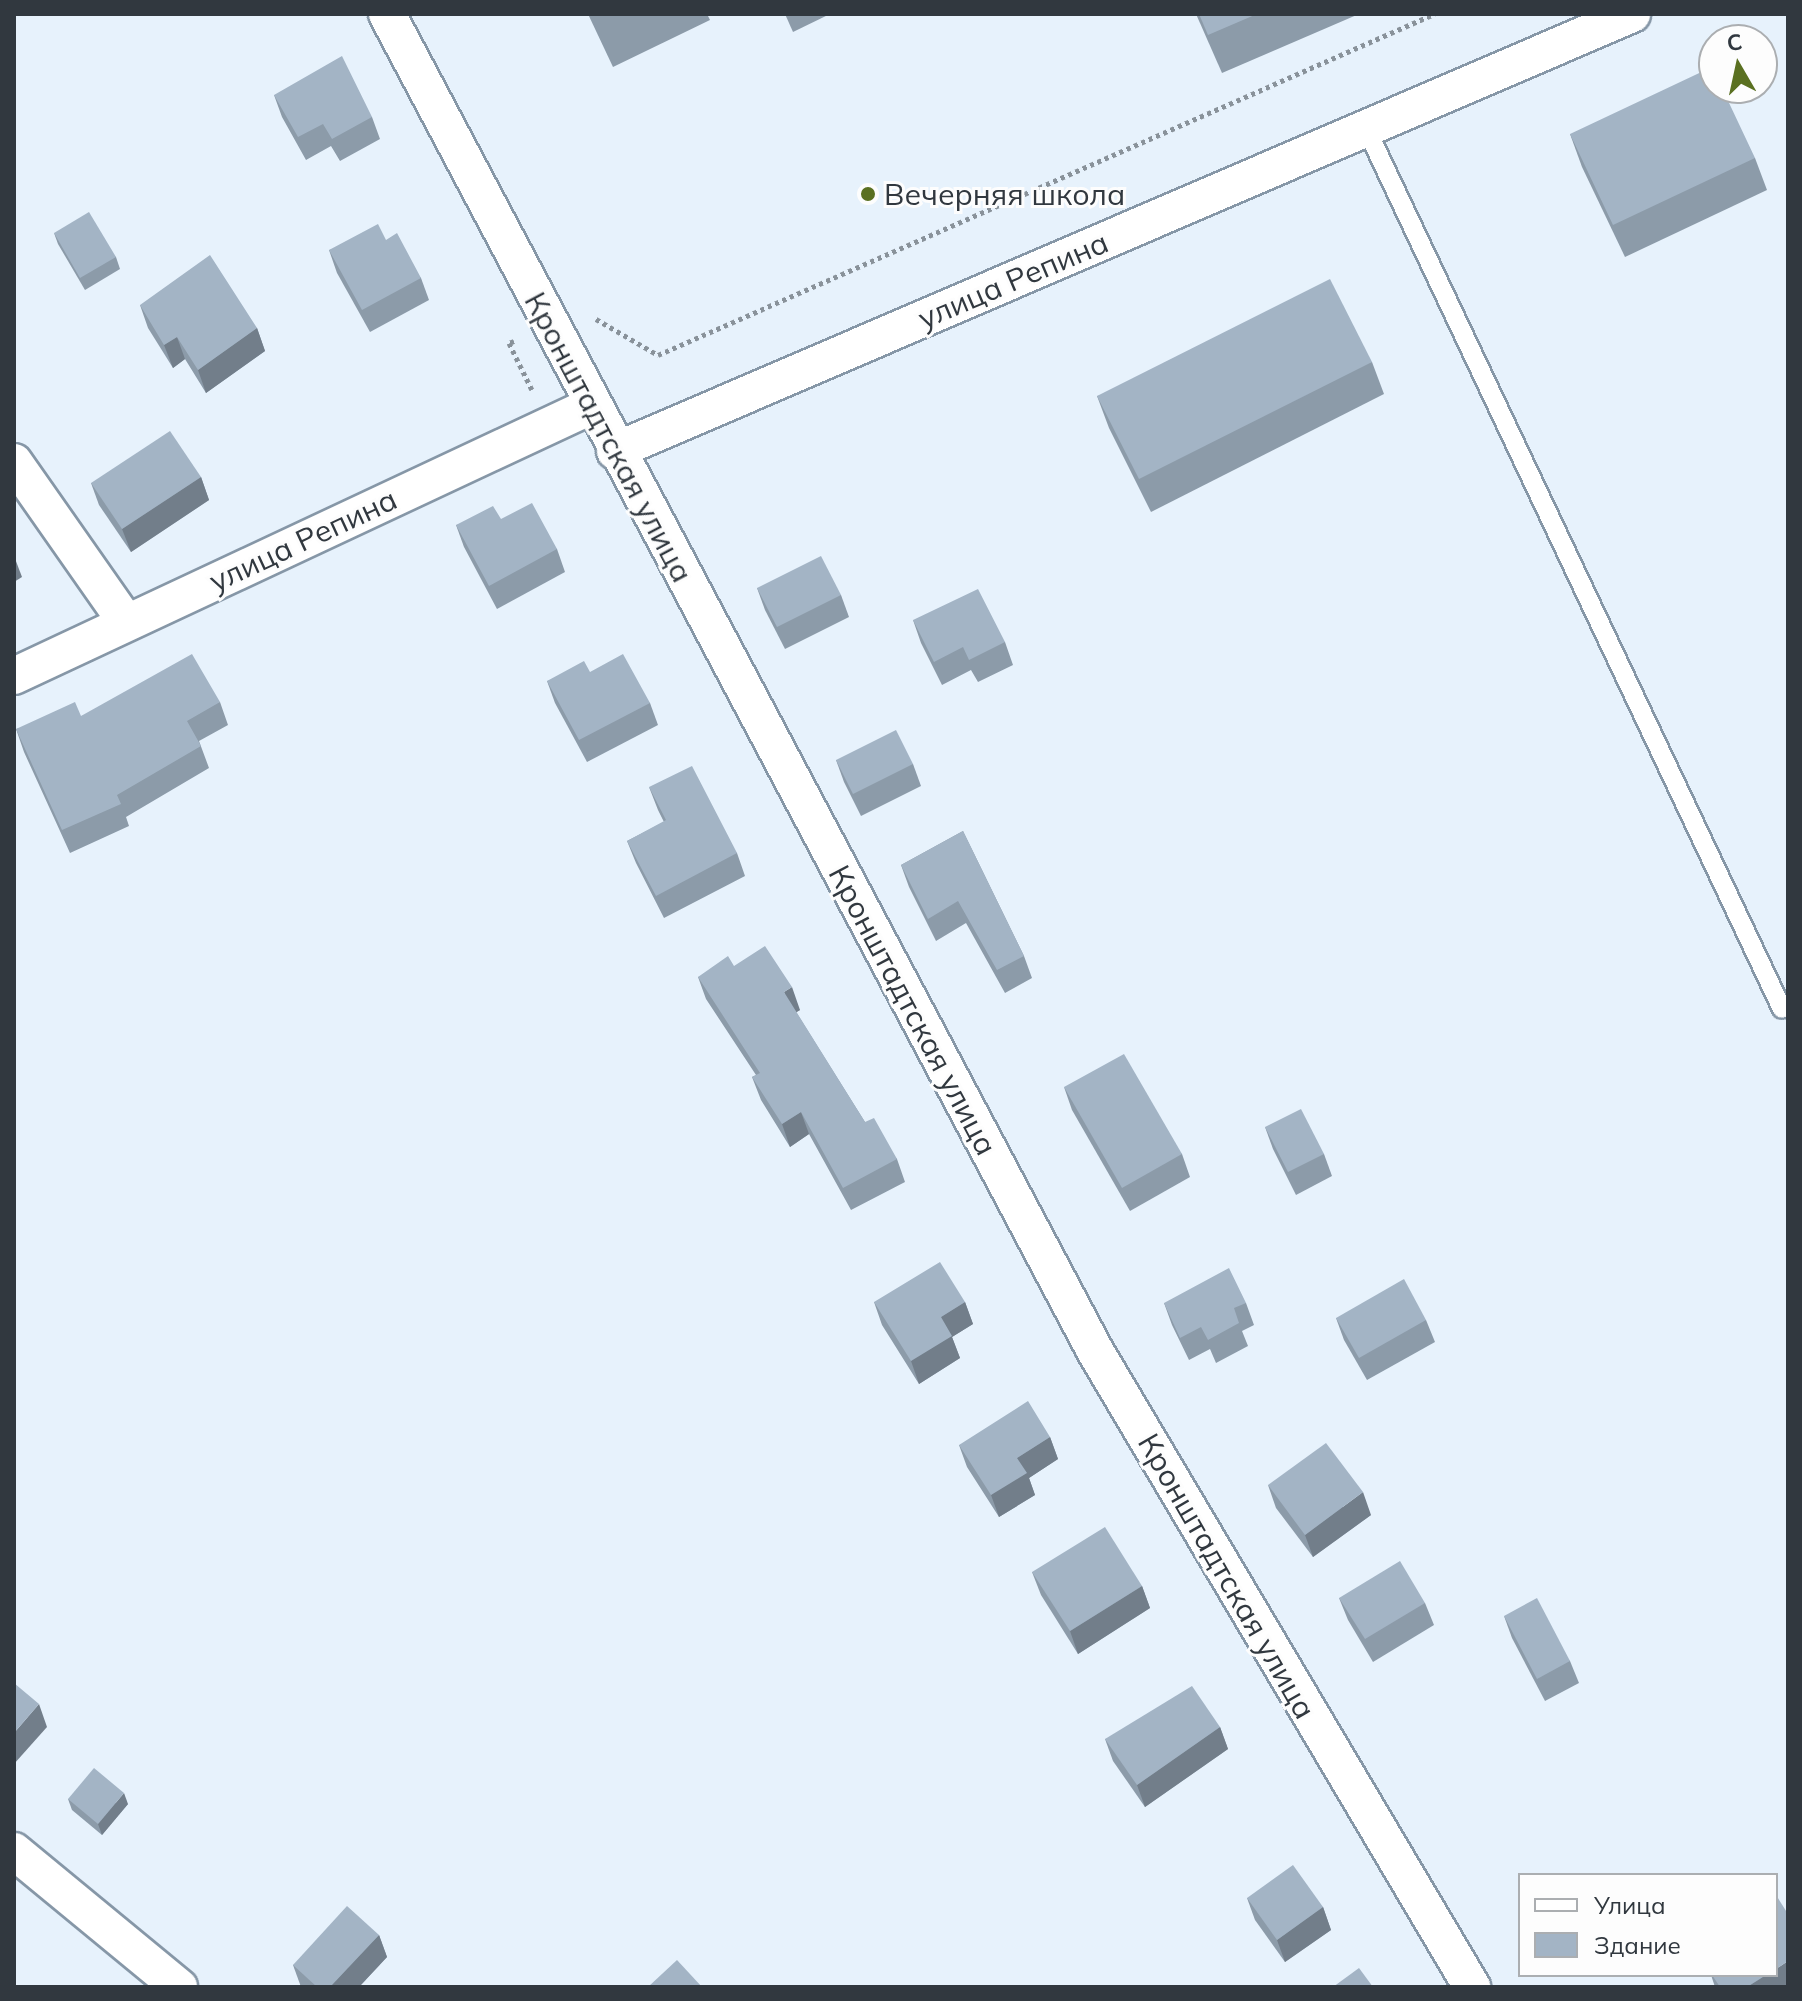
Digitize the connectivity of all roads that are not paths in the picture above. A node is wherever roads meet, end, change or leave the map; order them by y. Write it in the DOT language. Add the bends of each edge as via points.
graph roads {
  1 [pos="387,14"];
  2 [pos="1632,14"];
  3 [pos="1366,128"];
  4 [pos="593,405"];
  5 [pos="615,451"];
  6 [pos="14,462"];
  7 [pos="126,622"];
  8 [pos="14,676"];
  9 [pos="1782,1009"];
  10 [pos="14,1851"];
  11 [pos="179,1987"];
  12 [pos="1472,1987"];
  1 -- 4 [label="street, Кронштадтская улица"];
  2 -- 3 [label="street, улица Репина"];
  3 -- 5 [label="street, улица Репина"];
  3 -- 9 [label="lane"];
  4 -- 5 [label="street, Кронштадтская улица"];
  4 -- 7 [label="street, улица Репина"];
  5 -- 12 [label="street, Кронштадтская улица" via="1094,1349"];
  6 -- 7 [label="street"];
  7 -- 8 [label="street, улица Репина"];
  10 -- 11 [label="street"];
}
